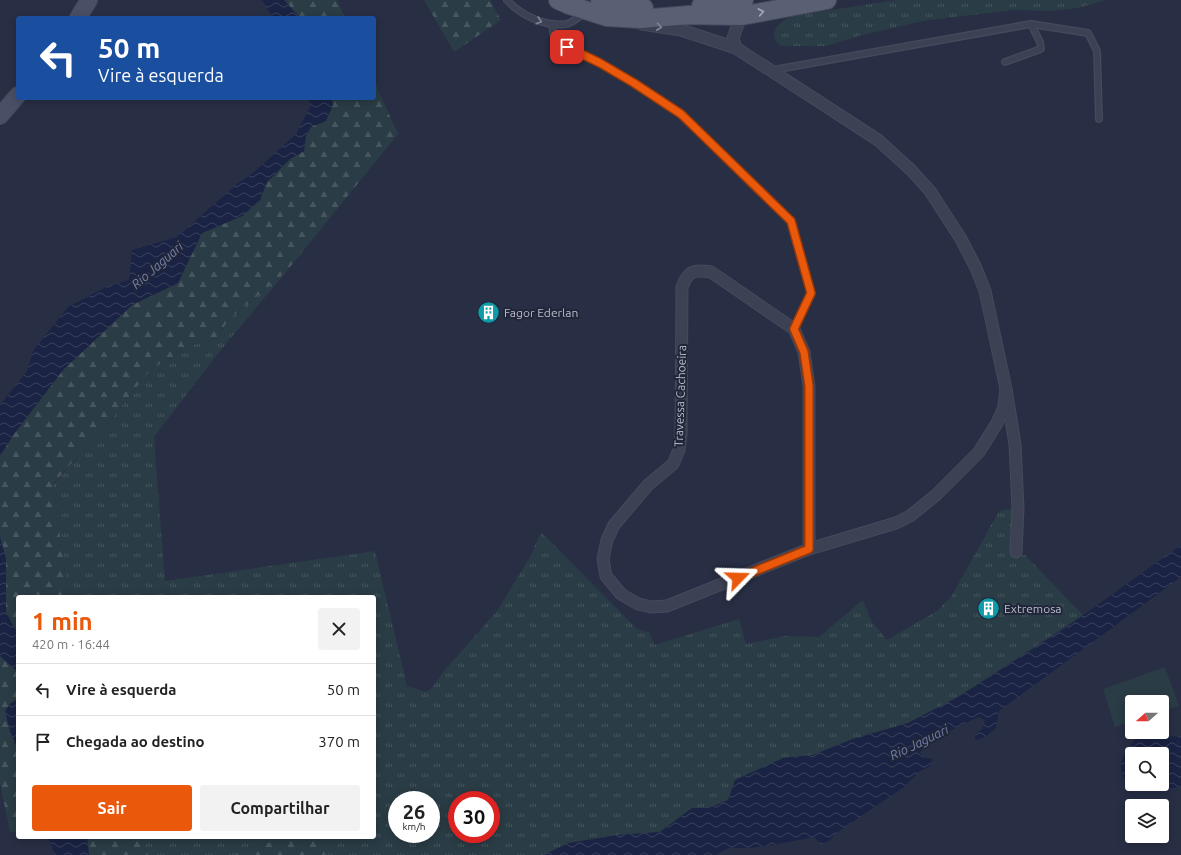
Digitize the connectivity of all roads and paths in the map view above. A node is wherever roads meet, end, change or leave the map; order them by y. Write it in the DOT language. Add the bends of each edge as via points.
graph roads {
  1 [pos="89,0"];
  2 [pos="507,0"];
  3 [pos="558,0"];
  4 [pos="828,0"];
  5 [pos="594,6"];
  6 [pos="742,8"];
  7 [pos="79,16"];
  8 [pos="607,17"];
  9 [pos="552,24"];
  10 [pos="1031,24"];
  11 [pos="736,48"];
  12 [pos="1005,62"];
  13 [pos="771,71"];
  14 [pos="16,97"];
  15 [pos="0,116"];
  16 [pos="1099,120"];
  17 [pos="794,329"];
  18 [pos="1006,389"];
  19 [pos="809,549"];
  20 [pos="1016,552"];
  1 -- 7 [label="main road"];
  2 -- 9 [label="lane, one-way" via="530,18"];
  3 -- 5 [label="main road"];
  6 -- 4 [label="main road, one-way"];
  5 -- 6 [label="main road"];
  5 -- 8 [label="main road"];
  5 -- 9 [label="lane" via="567,24"];
  6 -- 8 [label="main road" via="689,15"];
  6 -- 11 [label="street" via="733,38"];
  8 -- 11 [label="street, one-way" via="681,30"];
  9 -- 17 [label="lane" via="554,38 560,44 600,63 681,114 791,221 811,293"];
  10 -- 12 [label="lane" via="1041,49"];
  10 -- 13 [label="lane"];
  10 -- 16 [label="lane" via="1088,33 1097,51"];
  11 -- 13 [label="street"];
  13 -- 18 [label="street" via="878,140 911,170 930,192 961,239 985,291"];
  14 -- 15 [label="main road"];
  17 -- 19 [label="street" via="804,352 809,386"];
  17 -- 19 [label="street, Travessa Cachoeira" via="711,272 691,272 686,277 682,287 679,450 673,464 648,485 614,525 607,540 603,559 606,576 621,594 651,608 667,606"];
  18 -- 19 [label="street, Travessa Cachoeira" via="1004,407 979,452 923,506 896,523"];
  18 -- 20 [label="street" via="1015,444 1018,508"];
}
